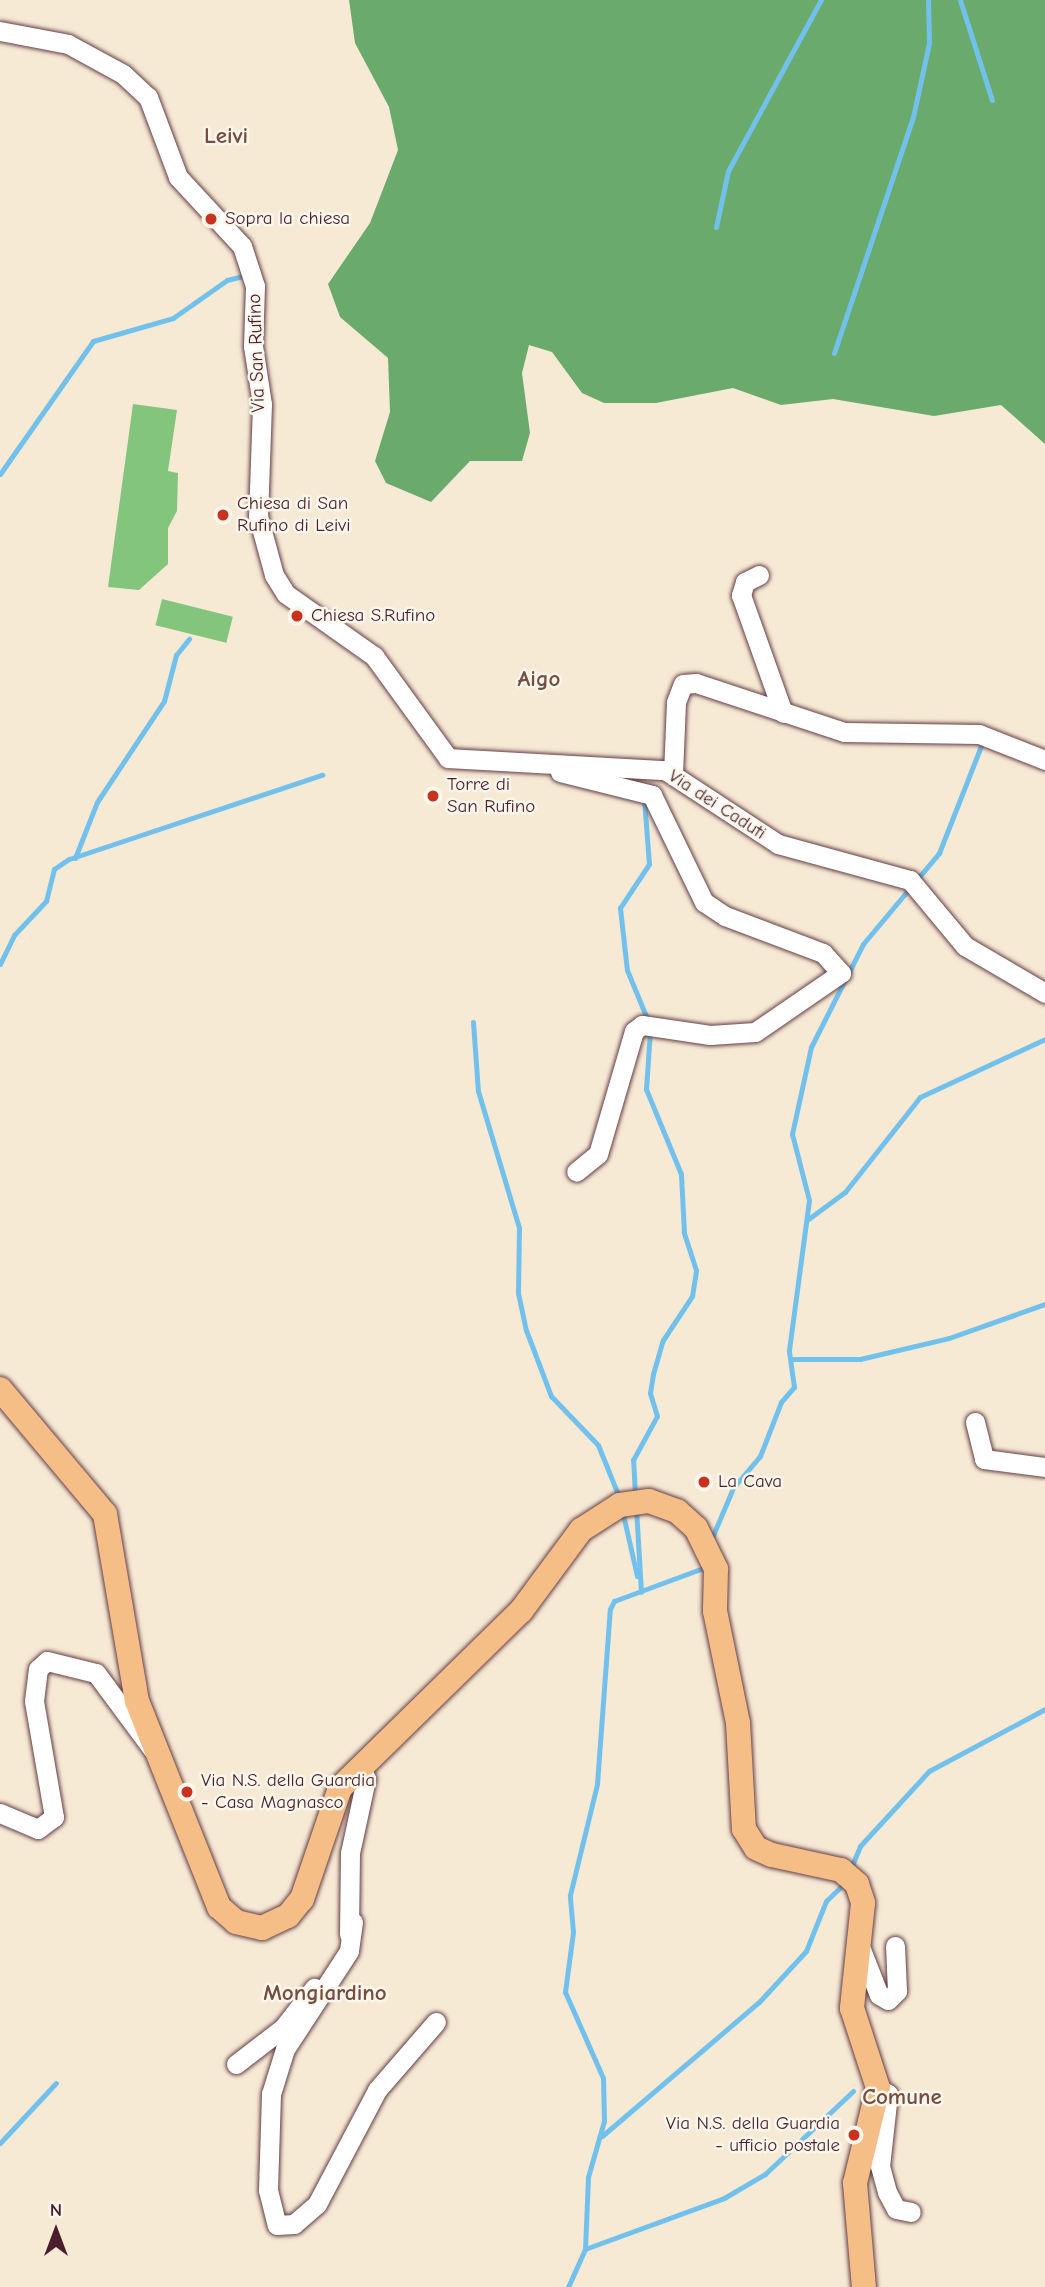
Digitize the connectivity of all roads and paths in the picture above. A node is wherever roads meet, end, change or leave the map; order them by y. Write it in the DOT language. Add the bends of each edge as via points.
graph roads {
  1 [pos="0,31"];
  2 [pos="759,575"];
  3 [pos="783,713"];
  4 [pos="1045,760"];
  5 [pos="464,763"];
  6 [pos="557,765"];
  7 [pos="673,774"];
  8 [pos="1045,993"];
  9 [pos="576,1172"];
  10 [pos="0,1389"];
  11 [pos="975,1422"];
  12 [pos="1045,1467"];
  13 [pos="158,1754"];
  14 [pos="361,1767"];
  15 [pos="0,1814"];
  16 [pos="353,1922"];
  17 [pos="858,1939"];
  18 [pos="895,1946"];
  19 [pos="436,2022"];
  20 [pos="236,2064"];
  21 [pos="878,2088"];
  22 [pos="911,2212"];
  23 [pos="863,2287"];
  1 -- 5 [label="street, Via San Rufino" via="68,44 123,74 148,97 178,177 233,235 252,266 262,404 258,516 274,575 286,594 374,656 448,758"];
  2 -- 3 [label="street" via="745,582 741,595"];
  3 -- 4 [label="street" via="844,732 1002,737"];
  3 -- 7 [label="street" via="696,683 683,684"];
  5 -- 6 [label="street, Via dei Caduti"];
  6 -- 7 [label="street, Via dei Caduti"];
  6 -- 9 [label="street" via="570,776 652,795 704,902 823,953 841,973 839,980 798,999 755,1032 710,1035 642,1025 634,1031 598,1154"];
  7 -- 8 [label="street, Via dei Caduti" via="778,844 898,873 920,886 965,946"];
  10 -- 13 [label="main road" via="105,1514 137,1701"];
  11 -- 12 [label="street" via="984,1459"];
  13 -- 14 [label="main road" via="219,1907 236,1922 262,1927 288,1916 302,1899 329,1812"];
  13 -- 15 [label="street" via="143,1743 96,1673 47,1661 38,1669 34,1701 54,1817 38,1829"];
  14 -- 16 [label="street" via="365,1790 350,1853"];
  14 -- 17 [label="main road" via="521,1611 598,1515 634,1502 662,1504 696,1528 713,1556 717,1631 738,1723 744,1829 756,1848 825,1863 857,1884 863,1903"];
  16 -- 19 [label="street" via="349,1951 285,2049 271,2094 268,2190 276,2225 294,2224 317,2204 377,2090"];
  16 -- 20 [label="street" via="345,1945 292,2018"];
  17 -- 18 [label="street" via="879,1995 888,2000 897,1992"];
  17 -- 21 [label="main road" via="852,2008"];
  21 -- 22 [label="street" via="888,2094 880,2166 896,2209"];
  21 -- 23 [label="main road" via="855,2183"];
}
